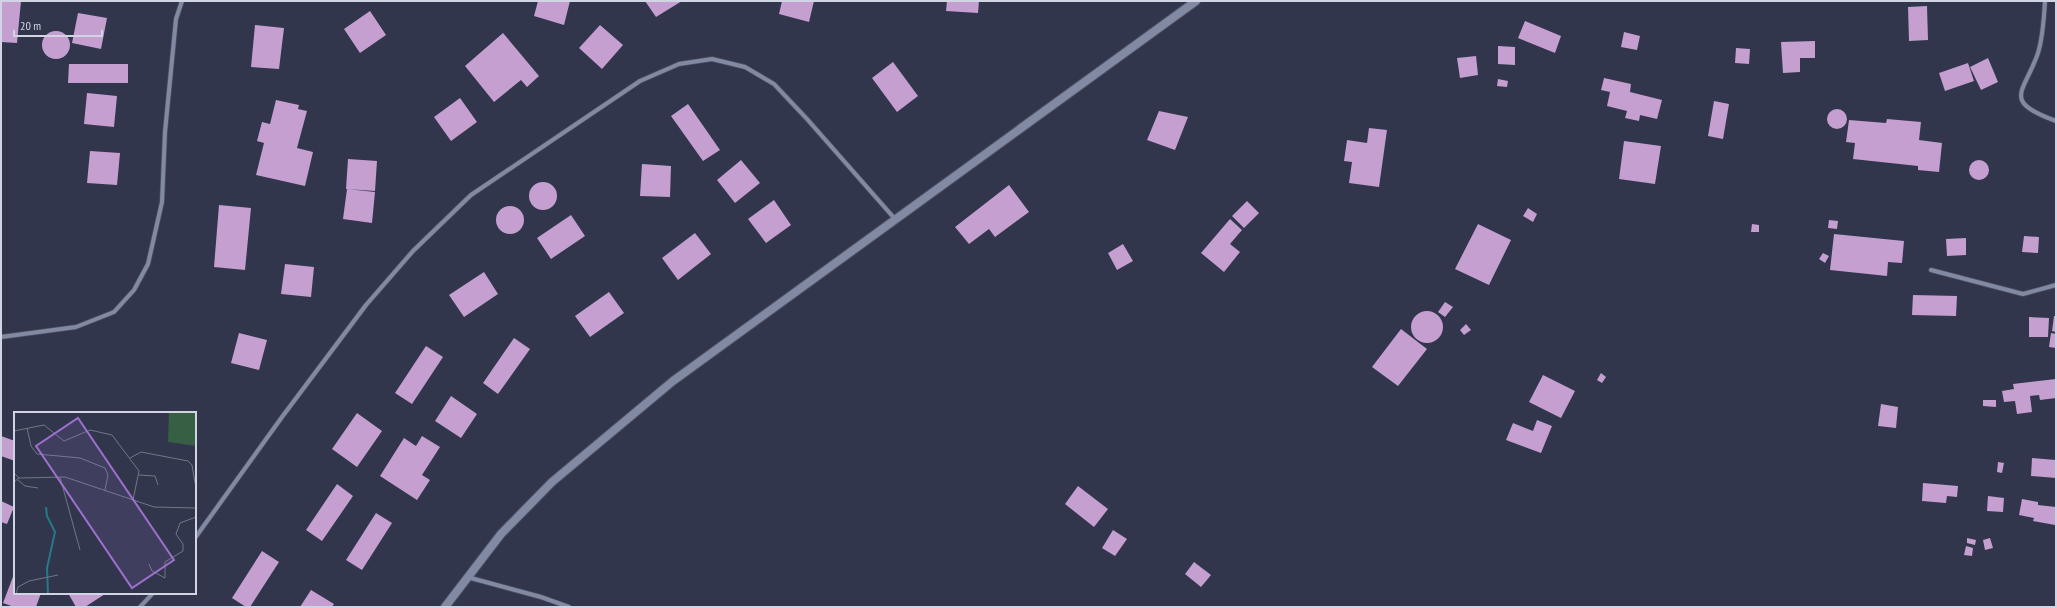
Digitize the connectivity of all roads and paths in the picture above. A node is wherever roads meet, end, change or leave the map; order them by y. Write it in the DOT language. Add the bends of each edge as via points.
graph roads {
  1 [pos="182,1"];
  2 [pos="2045,1"];
  3 [pos="1191,2"];
  4 [pos="2056,121"];
  5 [pos="896,220"];
  6 [pos="1931,270"];
  7 [pos="2056,286"];
  8 [pos="1,337"];
  9 [pos="196,537"];
  10 [pos="466,577"];
  11 [pos="152,594"];
  12 [pos="140,607"];
  13 [pos="445,607"];
  14 [pos="569,607"];
  1 -- 8 [label="street" via="176,19 165,132 162,202 148,264 134,290 114,312 76,327"];
  2 -- 4 [label="street" via="2038,53 2022,87 2021,97 2033,112"];
  3 -- 5 [label="street"];
  5 -- 9 [label="street" via="774,84 745,67 712,59 679,64 640,81 471,195 413,251 366,305"];
  5 -- 10 [label="street" via="673,381 552,482 501,534"];
  6 -- 7 [label="street" via="2023,294"];
  10 -- 13 [label="street"];
  10 -- 14 [label="street" via="547,598"];
  11 -- 12 [label="street"];
}
